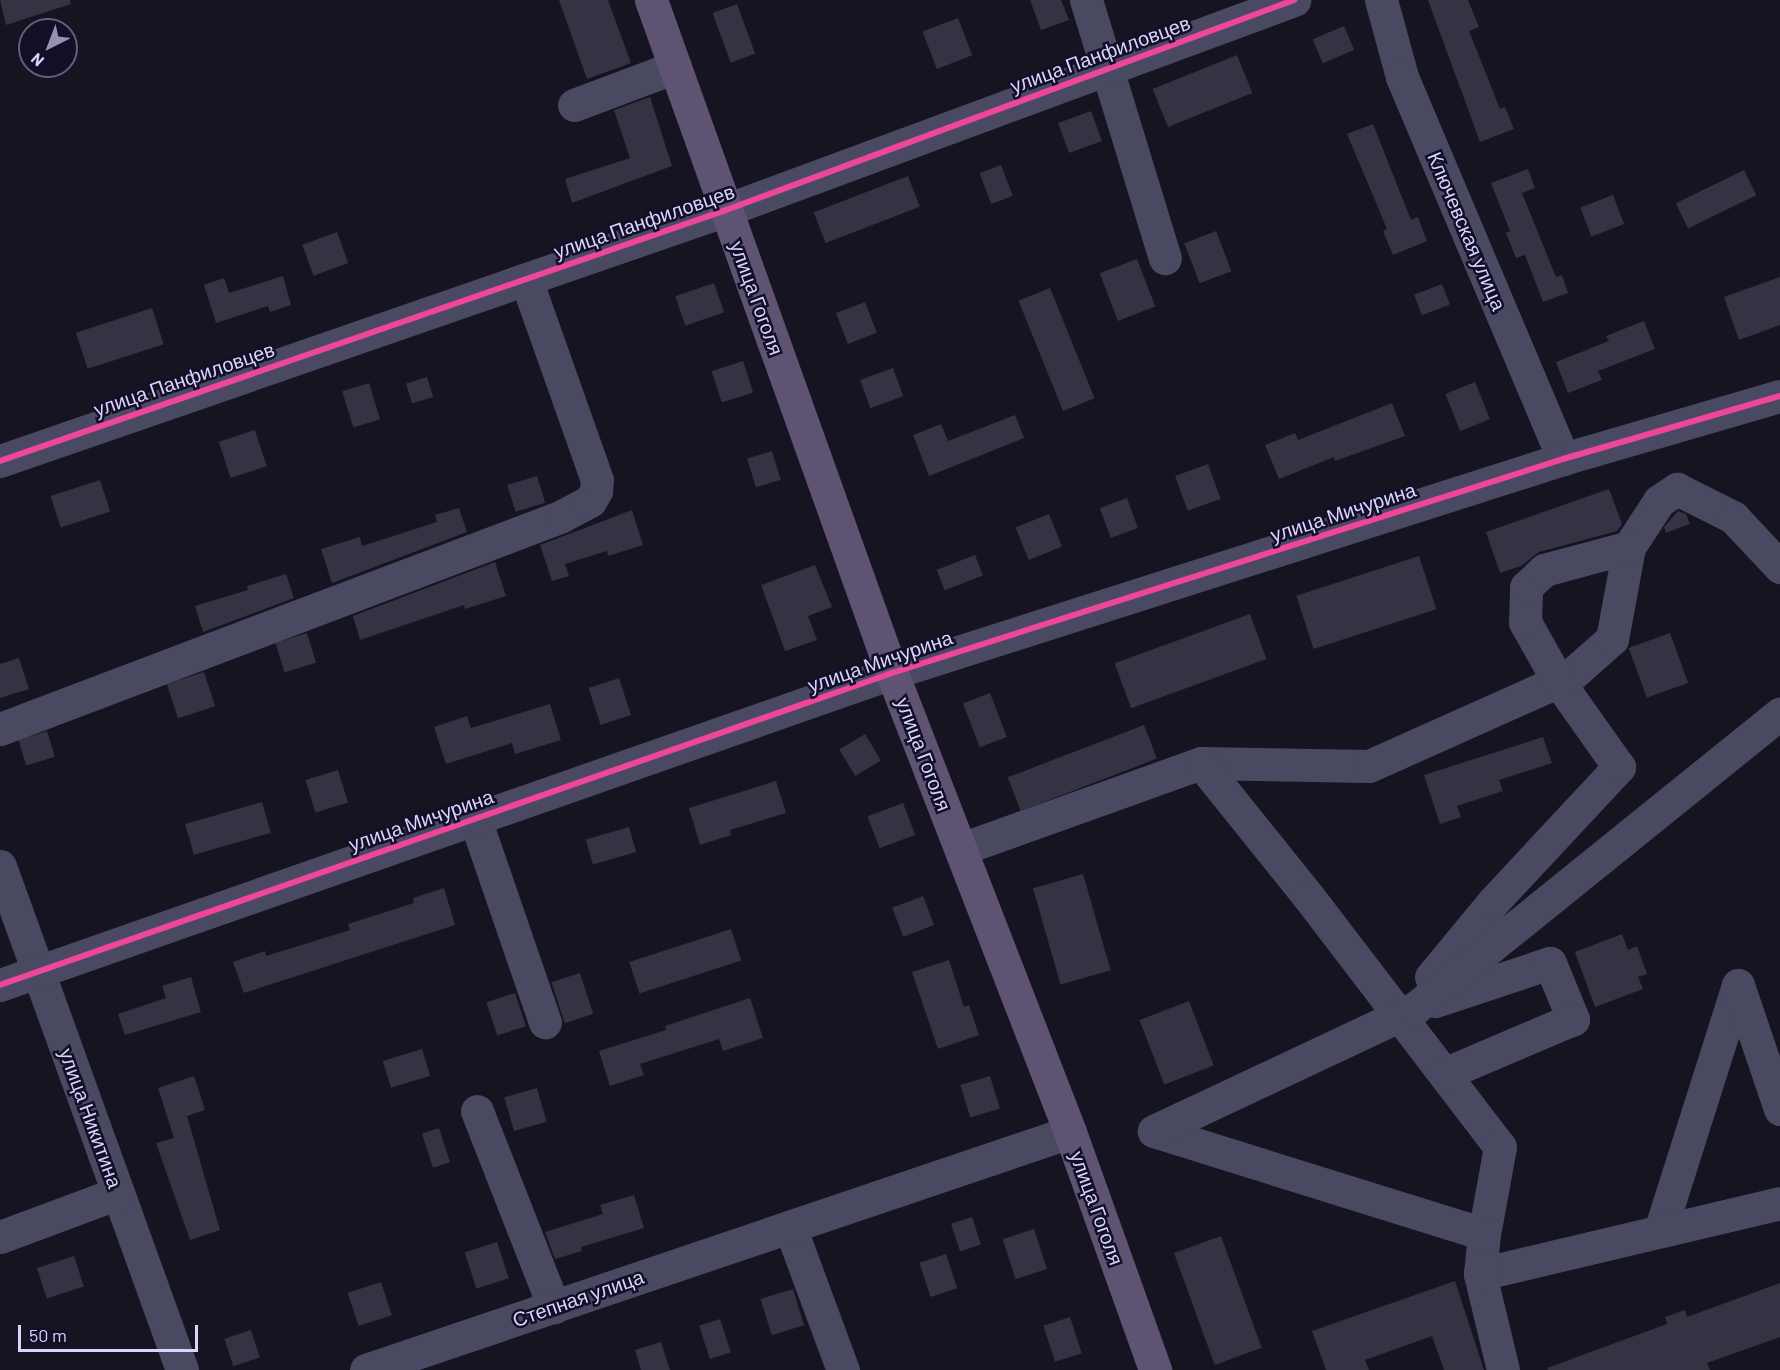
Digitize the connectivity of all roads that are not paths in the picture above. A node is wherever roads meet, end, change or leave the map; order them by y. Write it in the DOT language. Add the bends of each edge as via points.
graph roads {
  1 [pos="651,0"];
  2 [pos="1086,0"];
  3 [pos="1294,0"];
  4 [pos="1381,0"];
  5 [pos="675,67"];
  6 [pos="1108,69"];
  7 [pos="574,105"];
  8 [pos="726,210"];
  9 [pos="1165,258"];
  10 [pos="526,279"];
  11 [pos="1780,396"];
  12 [pos="1563,459"];
  13 [pos="0,461"];
  14 [pos="1629,547"];
  15 [pos="1780,567"];
  16 [pos="892,673"];
  17 [pos="1558,681"];
  18 [pos="1780,714"];
  19 [pos="0,729"];
  20 [pos="1201,763"];
  21 [pos="474,819"];
  22 [pos="961,849"];
  23 [pos="0,866"];
  24 [pos="38,972"];
  25 [pos="0,985"];
  26 [pos="1407,1011"];
  27 [pos="545,1022"];
  28 [pos="1443,1074"];
  29 [pos="1780,1109"];
  30 [pos="477,1111"];
  31 [pos="1070,1132"];
  32 [pos="118,1193"];
  33 [pos="1780,1203"];
  34 [pos="790,1227"];
  35 [pos="1660,1232"];
  36 [pos="1484,1234"];
  37 [pos="0,1237"];
  38 [pos="1480,1274"];
  39 [pos="554,1306"];
  40 [pos="182,1370"];
  41 [pos="366,1370"];
  42 [pos="843,1370"];
  43 [pos="1155,1370"];
  44 [pos="1503,1370"];
  1 -- 5 [label="main road, улица Гоголя"];
  2 -- 6 [label="street"];
  3 -- 6 [label="street, улица Панфиловцев"];
  4 -- 12 [label="street, Ключевская улица" via="1402,77"];
  5 -- 7 [label="street"];
  5 -- 8 [label="main road, улица Гоголя"];
  6 -- 8 [label="street, улица Панфиловцев"];
  6 -- 9 [label="street"];
  8 -- 10 [label="street, улица Панфиловцев"];
  8 -- 16 [label="main road, улица Гоголя"];
  10 -- 13 [label="street, улица Панфиловцев"];
  10 -- 19 [label="street" via="597,480 590,501 560,518"];
  11 -- 12 [label="street, улица Мичурина"];
  12 -- 16 [label="street, улица Мичурина"];
  14 -- 15 [label="street" via="1659,501 1677,489 1733,518"];
  14 -- 17 [label="street" via="1612,639"];
  14 -- 17 [label="street" via="1544,570 1526,587 1525,622"];
  16 -- 21 [label="street, улица Мичурина"];
  16 -- 22 [label="main road, улица Гоголя"];
  17 -- 20 [label="street" via="1369,766"];
  17 -- 26 [label="street" via="1619,766 1493,902"];
  18 -- 26 [label="street"];
  20 -- 22 [label="street"];
  20 -- 26 [label="street"];
  21 -- 24 [label="street, улица Мичурина"];
  21 -- 27 [label="street"];
  22 -- 31 [label="main road, улица Гоголя"];
  23 -- 24 [label="street, улица Никитина"];
  24 -- 25 [label="street, улица Мичурина"];
  24 -- 32 [label="street, улица Никитина"];
  26 -- 28 [label="street"];
  26 -- 28 [label="street" via="1550,963 1572,1019"];
  26 -- 36 [label="street" via="1154,1131"];
  28 -- 36 [label="street" via="1500,1147"];
  29 -- 35 [label="street" via="1738,985"];
  30 -- 39 [label="street"];
  31 -- 34 [label="street, Степная улица"];
  31 -- 43 [label="main road, улица Гоголя"];
  32 -- 37 [label="street"];
  32 -- 40 [label="street, улица Никитина"];
  33 -- 35 [label="street"];
  34 -- 39 [label="street, Степная улица"];
  34 -- 42 [label="street"];
  35 -- 38 [label="street"];
  36 -- 38 [label="street"];
  38 -- 44 [label="street"];
  39 -- 41 [label="street, Степная улица"];
}
